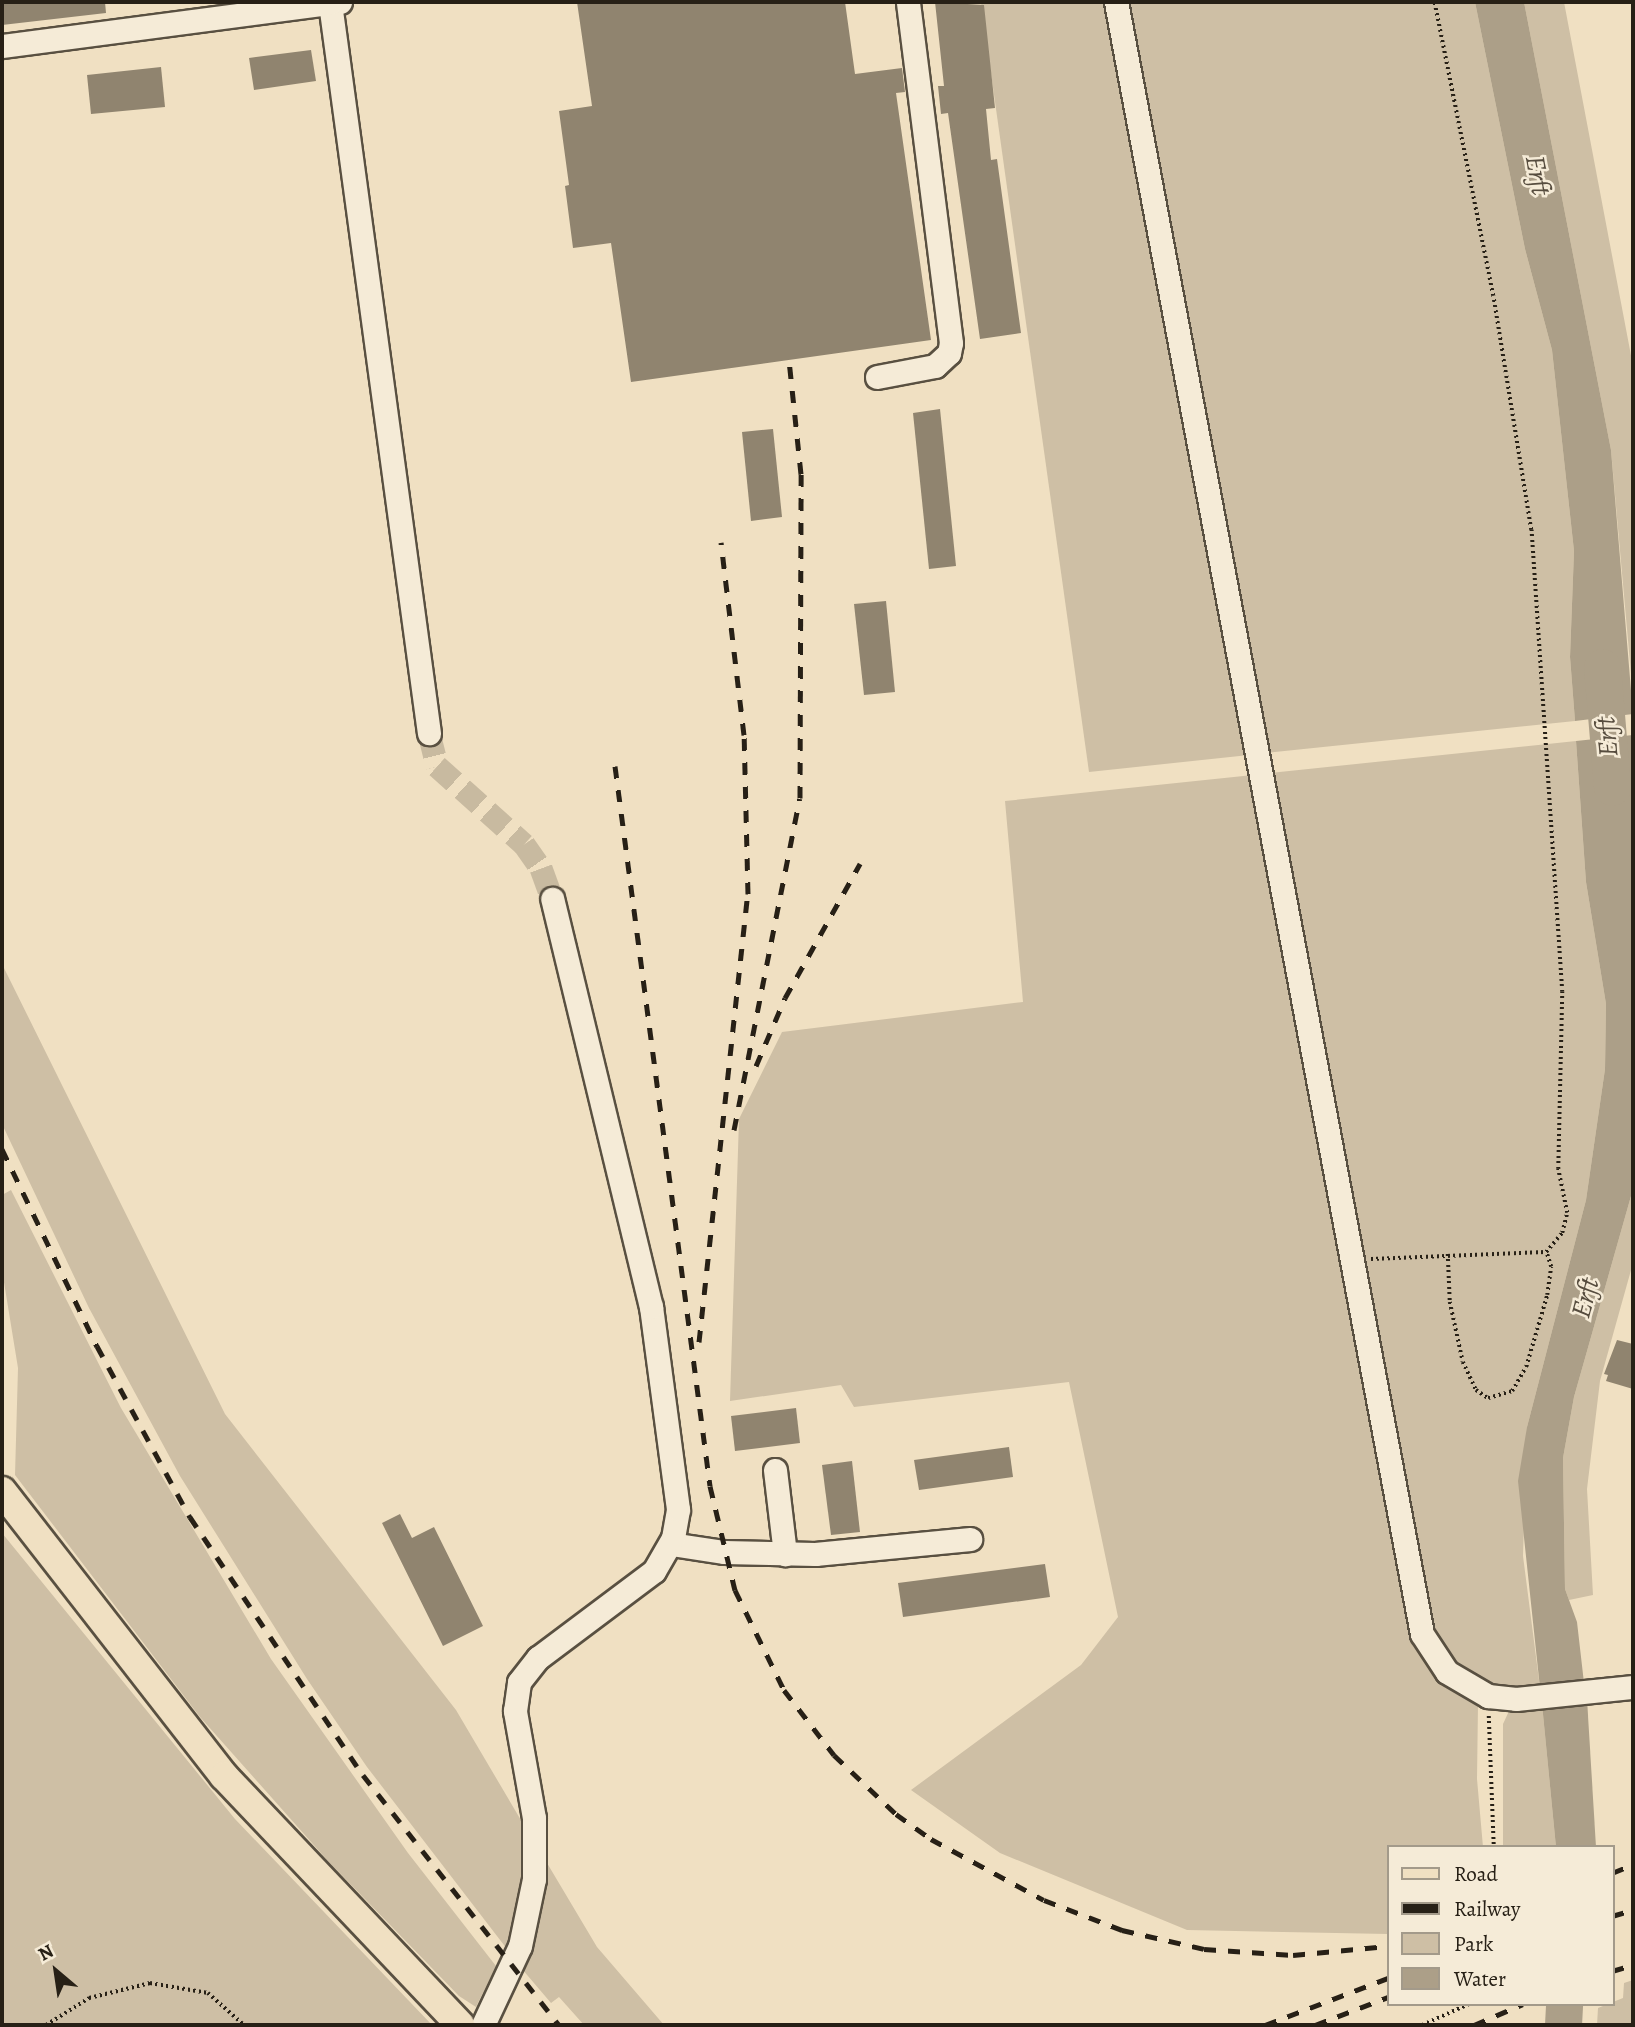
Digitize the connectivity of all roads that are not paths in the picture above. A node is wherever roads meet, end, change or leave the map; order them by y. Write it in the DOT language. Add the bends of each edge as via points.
graph roads {
  1 [pos="335,2"];
  2 [pos="908,2"];
  3 [pos="1116,2"];
  4 [pos="2,46"];
  5 [pos="877,377"];
  6 [pos="429,733"];
  7 [pos="552,899"];
  8 [pos="775,1470"];
  9 [pos="2,1491"];
  10 [pos="970,1539"];
  11 [pos="671,1544"];
  12 [pos="785,1554"];
  13 [pos="1623,1688"];
  14 [pos="460,2025"];
  15 [pos="483,2025"];
  1 -- 4 [label="street"];
  1 -- 6 [label="street"];
  2 -- 5 [label="street" via="951,349 930,369"];
  3 -- 13 [label="street" via="1422,1634 1447,1672 1488,1696 1516,1699"];
  7 -- 11 [label="street" via="652,1314 678,1501"];
  8 -- 12 [label="street"];
  9 -- 14 [label="main road" via="62,1574 224,1776"];
  10 -- 12 [label="street"];
  11 -- 12 [label="street"];
  11 -- 15 [label="street" via="648,1577 538,1658 519,1682 515,1711 534,1818 534,1879 520,1946"];
}
